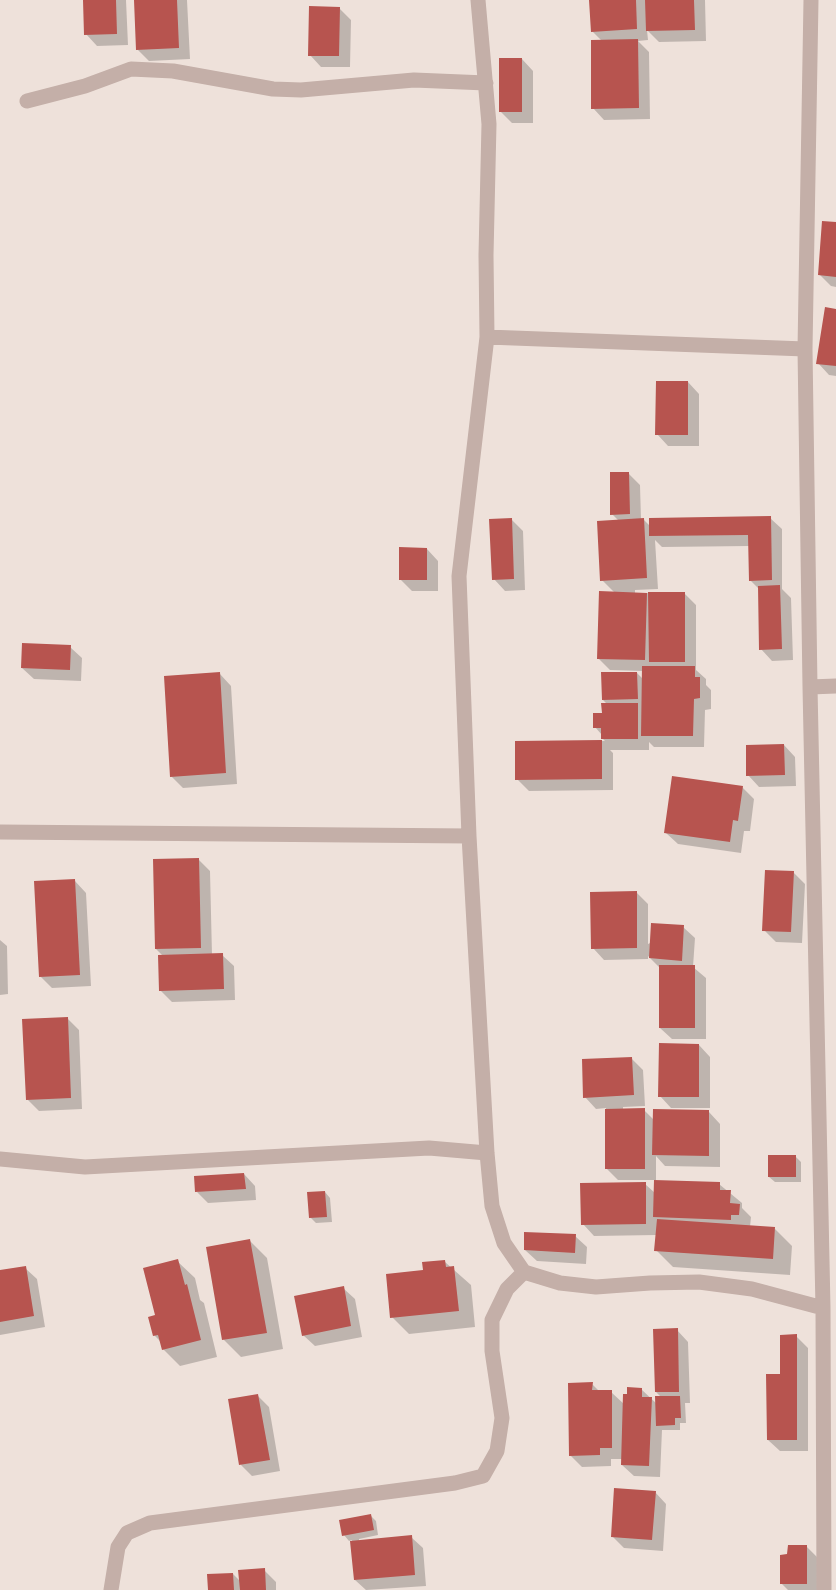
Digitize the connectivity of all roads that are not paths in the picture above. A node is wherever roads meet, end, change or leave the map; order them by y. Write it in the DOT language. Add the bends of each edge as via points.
graph roads {
  1 [pos="478,0"];
  2 [pos="811,0"];
  3 [pos="486,83"];
  4 [pos="27,101"];
  5 [pos="487,338"];
  6 [pos="805,349"];
  7 [pos="810,687"];
  8 [pos="836,687"];
  9 [pos="0,832"];
  10 [pos="469,836"];
  11 [pos="487,1153"];
  12 [pos="0,1159"];
  13 [pos="524,1272"];
  14 [pos="823,1308"];
  15 [pos="111,1590"];
  16 [pos="824,1590"];
  1 -- 3 [label="street"];
  2 -- 6 [label="street"];
  3 -- 4 [label="street" via="414,80 273,89 173,71 131,69"];
  3 -- 5 [label="street"];
  5 -- 6 [label="street"];
  5 -- 10 [label="street" via="459,576"];
  6 -- 7 [label="street"];
  7 -- 8 [label="street"];
  7 -- 14 [label="street"];
  9 -- 10 [label="street"];
  10 -- 11 [label="street"];
  11 -- 12 [label="street" via="429,1148 85,1167"];
  11 -- 13 [label="street" via="492,1206 504,1243"];
  13 -- 14 [label="street" via="560,1283 596,1287 699,1282 752,1289"];
  13 -- 15 [label="street" via="507,1289 492,1320 492,1351 502,1418 497,1451 483,1476 455,1483 150,1523 127,1533 118,1547"];
  14 -- 16 [label="street"];
}
